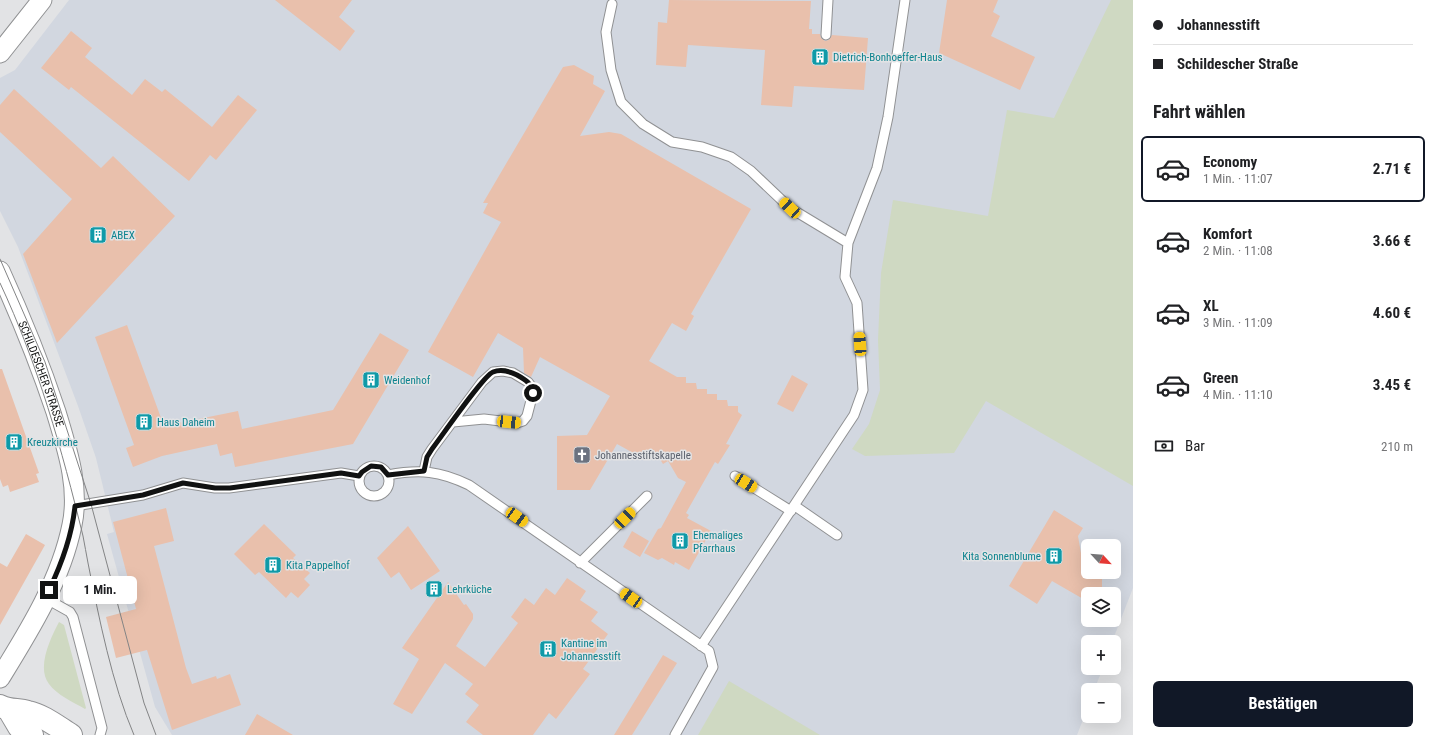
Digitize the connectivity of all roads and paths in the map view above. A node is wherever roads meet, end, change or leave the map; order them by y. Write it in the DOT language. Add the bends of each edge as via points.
graph roads {
  1 [pos="42,0"];
  2 [pos="828,0"];
  3 [pos="905,0"];
  4 [pos="612,4"];
  5 [pos="826,35"];
  6 [pos="0,53"];
  7 [pos="848,243"];
  8 [pos="0,271"];
  9 [pos="453,422"];
  10 [pos="424,471"];
  11 [pos="388,475"];
  12 [pos="359,476"];
  13 [pos="735,476"];
  14 [pos="647,496"];
  15 [pos="75,506"];
  16 [pos="793,509"];
  17 [pos="837,536"];
  18 [pos="580,563"];
  19 [pos="45,598"];
  20 [pos="701,646"];
  21 [pos="0,678"];
  22 [pos="4,708"];
  23 [pos="32,735"];
  24 [pos="71,735"];
  25 [pos="100,735"];
  26 [pos="675,735"];
  1 -- 6 [label="street"];
  2 -- 5 [label="lane"];
  3 -- 7 [label="lane" via="888,117 877,168"];
  4 -- 7 [label="lane" via="606,32 611,70 621,102 643,124 672,142 702,147 731,157 751,171 790,208"];
  7 -- 16 [label="lane" via="845,277 857,303 863,390 854,415"];
  8 -- 15 [label="street, SCHILDESCHER STRASSE" via="49,390 69,459"];
  9 -- 9 [label="lane" via="484,419 517,423 523,421 527,416 533,393 531,386 513,373 493,372 482,382"];
  9 -- 10 [label="lane" via="427,457"];
  10 -- 11 [label="lane"];
  10 -- 18 [label="lane" via="441,474 469,485"];
  11 -- 12 [label="lane" via="381,467 371,466"];
  11 -- 12 [label="lane" via="387,489 375,496 370,496 362,490"];
  12 -- 15 [label="lane" via="341,473 230,488 183,483 143,495"];
  13 -- 16 [label="lane"];
  14 -- 18 [label="lane"];
  15 -- 19 [label="street, SCHILDESCHER STRASSE" via="63,559"];
  16 -- 17 [label="lane"];
  16 -- 20 [label="lane"];
  18 -- 20 [label="lane"];
  19 -- 21 [label="street, SCHILDESCHER STRASSE"];
  19 -- 25 [label="lane" via="70,612 73,617 102,728"];
  20 -- 26 [label="lane" via="709,651 713,667"];
  22 -- 23 [label="main road" via="19,727"];
  22 -- 24 [label="main road" via="28,712"];
}
